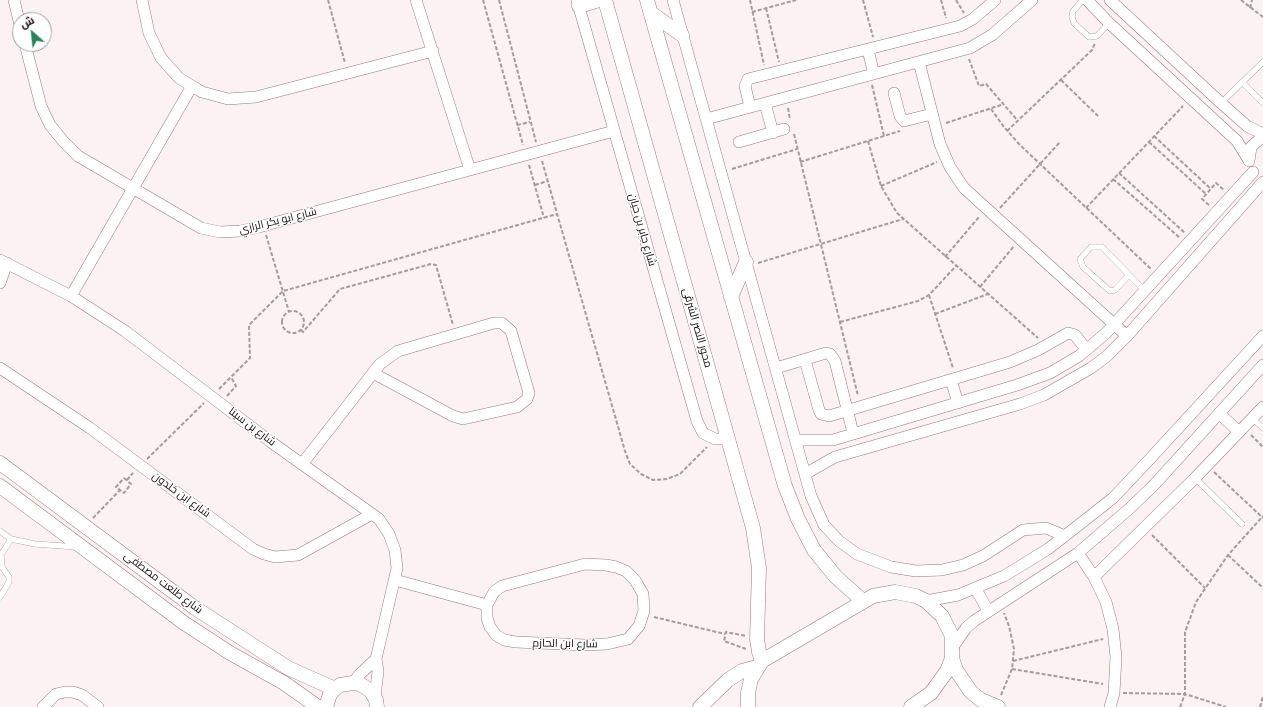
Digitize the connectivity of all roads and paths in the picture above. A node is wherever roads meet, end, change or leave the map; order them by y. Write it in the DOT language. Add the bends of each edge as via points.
graph roads {
  1 [pos="14,0"];
  2 [pos="142,0"];
  3 [pos="328,0"];
  4 [pos="416,0"];
  5 [pos="483,0"];
  6 [pos="499,0"];
  7 [pos="600,0"];
  8 [pos="605,0"];
  9 [pos="673,0"];
  10 [pos="750,0"];
  11 [pos="796,0"];
  12 [pos="863,0"];
  13 [pos="941,0"];
  14 [pos="956,0"];
  15 [pos="995,0"];
  16 [pos="1032,0"];
  17 [pos="1083,0"];
  18 [pos="1087,0"];
  19 [pos="1110,0"];
  20 [pos="1241,0"];
  21 [pos="1252,0"];
  22 [pos="578,3"];
  23 [pos="649,6"];
  24 [pos="766,8"];
  25 [pos="1250,8"];
  26 [pos="17,12"];
  27 [pos="752,12"];
  28 [pos="1263,17"];
  29 [pos="969,21"];
  30 [pos="1109,23"];
  31 [pos="950,30"];
  32 [pos="682,35"];
  33 [pos="1096,37"];
  34 [pos="872,49"];
  35 [pos="965,50"];
  36 [pos="433,51"];
  37 [pos="26,52"];
  38 [pos="919,62"];
  39 [pos="1263,62"];
  40 [pos="781,72"];
  41 [pos="347,73"];
  42 [pos="766,75"];
  43 [pos="872,75"];
  44 [pos="1060,80"];
  45 [pos="1242,82"];
  46 [pos="192,86"];
  47 [pos="894,93"];
  48 [pos="785,98"];
  49 [pos="1190,99"];
  50 [pos="766,103"];
  51 [pos="1221,103"];
  52 [pos="1263,103"];
  53 [pos="1004,104"];
  54 [pos="750,107"];
  55 [pos="991,109"];
  56 [pos="932,114"];
  57 [pos="1098,116"];
  58 [pos="706,119"];
  59 [pos="1018,121"];
  60 [pos="530,122"];
  61 [pos="518,125"];
  62 [pos="935,126"];
  63 [pos="784,129"];
  64 [pos="905,130"];
  65 [pos="614,131"];
  66 [pos="1007,131"];
  67 [pos="772,133"];
  68 [pos="1263,135"];
  69 [pos="884,136"];
  70 [pos="1154,136"];
  71 [pos="868,141"];
  72 [pos="739,142"];
  73 [pos="1060,142"];
  74 [pos="1149,142"];
  75 [pos="797,149"];
  76 [pos="539,151"];
  77 [pos="526,155"];
  78 [pos="946,159"];
  79 [pos="1248,159"];
  80 [pos="800,162"];
  81 [pos="1040,164"];
  82 [pos="470,170"];
  83 [pos="721,172"];
  84 [pos="1253,172"];
  85 [pos="1119,174"];
  86 [pos="1114,179"];
  87 [pos="548,181"];
  88 [pos="1263,181"];
  89 [pos="535,185"];
  90 [pos="881,186"];
  91 [pos="133,188"];
  92 [pos="1211,189"];
  93 [pos="1206,194"];
  94 [pos="1230,196"];
  95 [pos="1086,208"];
  96 [pos="1216,211"];
  97 [pos="990,212"];
  98 [pos="557,214"];
  99 [pos="544,218"];
  100 [pos="903,219"];
  101 [pos="264,226"];
  102 [pos="1020,238"];
  103 [pos="1189,242"];
  104 [pos="821,244"];
  105 [pos="945,257"];
  106 [pos="3,262"];
  107 [pos="747,264"];
  108 [pos="956,266"];
  109 [pos="1129,275"];
  110 [pos="1158,276"];
  111 [pos="0,283"];
  112 [pos="980,287"];
  113 [pos="1144,290"];
  114 [pos="283,291"];
  115 [pos="988,294"];
  116 [pos="929,295"];
  117 [pos="71,296"];
  118 [pos="731,297"];
  119 [pos="289,312"];
  120 [pos="935,314"];
  121 [pos="840,322"];
  122 [pos="1114,324"];
  123 [pos="301,330"];
  124 [pos="456,334"];
  125 [pos="1127,336"];
  126 [pos="1263,336"];
  127 [pos="1047,345"];
  128 [pos="1086,349"];
  129 [pos="806,360"];
  130 [pos="1263,365"];
  131 [pos="0,368"];
  132 [pos="776,368"];
  133 [pos="373,373"];
  134 [pos="231,377"];
  135 [pos="954,380"];
  136 [pos="211,396"];
  137 [pos="958,403"];
  138 [pos="221,404"];
  139 [pos="861,407"];
  140 [pos="1263,407"];
  141 [pos="848,411"];
  142 [pos="1219,413"];
  143 [pos="1252,418"];
  144 [pos="1263,428"];
  145 [pos="1241,430"];
  146 [pos="854,433"];
  147 [pos="721,439"];
  148 [pos="796,440"];
  149 [pos="1263,447"];
  150 [pos="0,463"];
  151 [pos="302,464"];
  152 [pos="140,465"];
  153 [pos="1207,465"];
  154 [pos="805,474"];
  155 [pos="1195,478"];
  156 [pos="127,480"];
  157 [pos="0,486"];
  158 [pos="120,490"];
  159 [pos="372,514"];
  160 [pos="1263,517"];
  161 [pos="1242,524"];
  162 [pos="86,526"];
  163 [pos="1145,528"];
  164 [pos="0,531"];
  165 [pos="1065,536"];
  166 [pos="11,539"];
  167 [pos="82,547"];
  168 [pos="1078,553"];
  169 [pos="1228,555"];
  170 [pos="1094,577"];
  171 [pos="395,580"];
  172 [pos="1205,588"];
  173 [pos="1263,588"];
  174 [pos="976,589"];
  175 [pos="0,597"];
  176 [pos="863,601"];
  177 [pos="926,601"];
  178 [pos="487,605"];
  179 [pos="998,605"];
  180 [pos="988,611"];
  181 [pos="643,614"];
  182 [pos="725,634"];
  183 [pos="1114,636"];
  184 [pos="953,653"];
  185 [pos="759,655"];
  186 [pos="376,659"];
  187 [pos="1013,661"];
  188 [pos="1012,669"];
  189 [pos="353,682"];
  190 [pos="335,689"];
  191 [pos="1114,689"];
  192 [pos="1184,694"];
  193 [pos="1263,696"];
  194 [pos="378,703"];
  195 [pos="995,706"];
  196 [pos="43,707"];
  197 [pos="98,707"];
  198 [pos="318,707"];
  199 [pos="326,707"];
  200 [pos="700,707"];
  201 [pos="748,707"];
  202 [pos="911,707"];
  203 [pos="1110,707"];
  204 [pos="1180,707"];
  205 [pos="1226,707"];
  206 [pos="1260,707"];
  1 -- 26 [label="street"];
  2 -- 46 [label="street" via="149,33 161,58 179,78"];
  3 -- 41 [label="path"];
  4 -- 36 [label="street"];
  5 -- 61 [label="path"];
  6 -- 60 [label="path"];
  7 -- 22 [label="street"];
  8 -- 147 [label="street, محور النصر الشرقى"];
  9 -- 32 [label="street"];
  10 -- 27 [label="path"];
  11 -- 24 [label="path"];
  12 -- 34 [label="path"];
  13 -- 31 [label="path"];
  14 -- 29 [label="path"];
  15 -- 29 [label="street"];
  16 -- 35 [label="street" via="992,35"];
  17 -- 33 [label="lane" via="1073,11 1072,20 1090,37"];
  18 -- 30 [label="street"];
  19 -- 51 [label="street"];
  20 -- 25 [label="path"];
  21 -- 25 [label="path"];
  22 -- 65 [label="street, شارع جابر بن حيان"];
  23 -- 32 [label="street"];
  23 -- 118 [label="street"];
  24 -- 27 [label="path"];
  24 -- 40 [label="path"];
  25 -- 28 [label="path"];
  27 -- 42 [label="path"];
  29 -- 31 [label="street"];
  30 -- 33 [label="lane"];
  30 -- 49 [label="street"];
  31 -- 34 [label="street"];
  32 -- 58 [label="street"];
  33 -- 44 [label="path" via="1092,50"];
  34 -- 40 [label="street"];
  34 -- 43 [label="street"];
  35 -- 38 [label="street"];
  35 -- 53 [label="path" via="979,86 986,84"];
  36 -- 41 [label="street"];
  36 -- 82 [label="street"];
  37 -- 91 [label="street, شارع ابو بكر الرازي" via="41,106 50,125 63,142 78,156"];
  38 -- 43 [label="street"];
  38 -- 56 [label="street"];
  39 -- 45 [label="lane"];
  40 -- 42 [label="street"];
  41 -- 46 [label="street" via="256,97 228,98 202,92"];
  42 -- 54 [label="street" via="745,82"];
  43 -- 48 [label="street"];
  43 -- 69 [label="path"];
  44 -- 57 [label="path"];
  44 -- 59 [label="path"];
  45 -- 51 [label="lane"];
  45 -- 52 [label="lane"];
  46 -- 91 [label="street"];
  47 -- 56 [label="street" via="900,116 904,121"];
  48 -- 50 [label="street"];
  48 -- 75 [label="path"];
  49 -- 70 [label="path"];
  49 -- 79 [label="street" via="1237,141"];
  50 -- 54 [label="street"];
  50 -- 67 [label="street"];
  51 -- 68 [label="street"];
  53 -- 55 [label="path"];
  53 -- 59 [label="path"];
  54 -- 58 [label="street"];
  55 -- 62 [label="path"];
  55 -- 66 [label="path"];
  56 -- 62 [label="street"];
  58 -- 83 [label="street"];
  59 -- 66 [label="path"];
  60 -- 61 [label="path"];
  60 -- 76 [label="path"];
  61 -- 77 [label="path"];
  62 -- 78 [label="street"];
  63 -- 67 [label="street"];
  64 -- 69 [label="path"];
  65 -- 76 [label="street, شارع ابو بكر الرازي"];
  65 -- 147 [label="street, شارع جابر بن حيان" via="692,407 703,433"];
  66 -- 81 [label="path"];
  67 -- 72 [label="street"];
  68 -- 79 [label="street" via="1251,147"];
  69 -- 71 [label="path"];
  70 -- 74 [label="path"];
  70 -- 92 [label="path"];
  71 -- 80 [label="path"];
  71 -- 90 [label="path"];
  73 -- 81 [label="path"];
  74 -- 85 [label="path"];
  74 -- 93 [label="path"];
  75 -- 80 [label="path"];
  75 -- 83 [label="path"];
  76 -- 77 [label="street, شارع ابو بكر الرازي"];
  76 -- 87 [label="path"];
  77 -- 82 [label="street, شارع ابو بكر الرازي"];
  77 -- 89 [label="path"];
  78 -- 90 [label="path"];
  78 -- 97 [label="street" via="964,188"];
  79 -- 84 [label="street"];
  80 -- 104 [label="path"];
  81 -- 95 [label="path"];
  81 -- 97 [label="path"];
  82 -- 101 [label="street, شارع ابو بكر الرازي"];
  83 -- 107 [label="street"];
  84 -- 88 [label="street"];
  84 -- 94 [label="street"];
  85 -- 86 [label="path"];
  85 -- 103 [label="path"];
  86 -- 95 [label="path"];
  86 -- 103 [label="path"];
  87 -- 89 [label="path"];
  87 -- 98 [label="path"];
  88 -- 125 [label="street"];
  89 -- 99 [label="path"];
  90 -- 100 [label="path" via="888,201"];
  91 -- 101 [label="street, شارع ابو بكر الرازي" via="201,228 220,232"];
  91 -- 117 [label="street"];
  92 -- 93 [label="path"];
  92 -- 94 [label="path" via="1216,183"];
  93 -- 96 [label="path" via="1202,199"];
  94 -- 96 [label="street"];
  95 -- 110 [label="path"];
  96 -- 103 [label="street"];
  97 -- 102 [label="street"];
  97 -- 105 [label="path"];
  98 -- 99 [label="path"];
  98 -- 147 [label="path" via="630,464 640,474 653,480 667,479 680,474"];
  99 -- 114 [label="path"];
  100 -- 104 [label="path"];
  100 -- 105 [label="path"];
  101 -- 114 [label="path"];
  102 -- 112 [label="path"];
  102 -- 122 [label="street"];
  103 -- 110 [label="street"];
  104 -- 107 [label="path"];
  104 -- 121 [label="path"];
  105 -- 108 [label="path"];
  106 -- 111 [label="street"];
  106 -- 117 [label="street, شارع بن سينا"];
  107 -- 118 [label="street"];
  107 -- 132 [label="street"];
  108 -- 112 [label="path"];
  108 -- 116 [label="path"];
  109 -- 109 [label="lane" via="1102,247 1088,249 1080,259 1083,267 1110,291 1115,290"];
  109 -- 113 [label="lane"];
  110 -- 113 [label="street"];
  112 -- 115 [label="path"];
  113 -- 122 [label="street"];
  114 -- 119 [label="path"];
  114 -- 134 [label="path" via="249,325 250,358"];
  115 -- 120 [label="path"];
  115 -- 127 [label="path"];
  116 -- 120 [label="path"];
  116 -- 121 [label="path" via="918,301"];
  117 -- 136 [label="street, شارع بن سينا" via="125,331"];
  118 -- 176 [label="street" via="785,486 798,520 814,550 836,577"];
  119 -- 123 [label="path" via="297,312 303,318"];
  119 -- 123 [label="path" via="283,318 283,326 289,332"];
  120 -- 135 [label="path"];
  121 -- 139 [label="path"];
  122 -- 125 [label="street"];
  122 -- 128 [label="street"];
  123 -- 124 [label="path" via="303,332 340,289 433,264 436,265"];
  124 -- 133 [label="street" via="398,351 384,360"];
  124 -- 133 [label="street" via="498,322 509,328 529,393 522,404 475,417 458,418"];
  125 -- 154 [label="street" via="1091,368 1044,395 835,457"];
  126 -- 165 [label="street" via="1118,492"];
  127 -- 128 [label="street" via="1072,333"];
  127 -- 135 [label="street" via="1010,362"];
  128 -- 137 [label="street" via="1050,373"];
  129 -- 132 [label="street"];
  129 -- 141 [label="street" via="821,414 829,416"];
  129 -- 141 [label="street" via="826,353 834,357"];
  130 -- 142 [label="street"];
  131 -- 152 [label="street, شارع ابن خلدون"];
  132 -- 148 [label="street"];
  133 -- 151 [label="street"];
  134 -- 136 [label="path"];
  134 -- 138 [label="path" via="236,386"];
  135 -- 137 [label="street"];
  135 -- 139 [label="street"];
  136 -- 138 [label="street, شارع بن سينا"];
  136 -- 152 [label="path"];
  137 -- 146 [label="street"];
  138 -- 151 [label="street, شارع بن سينا"];
  139 -- 141 [label="street"];
  140 -- 143 [label="street"];
  141 -- 146 [label="street"];
  142 -- 145 [label="street"];
  142 -- 168 [label="street" via="1144,494"];
  143 -- 144 [label="lane"];
  143 -- 145 [label="street"];
  145 -- 149 [label="path"];
  145 -- 153 [label="street"];
  146 -- 148 [label="street" via="827,440"];
  147 -- 185 [label="street, محور النصر الشرقى" via="753,528 758,562"];
  148 -- 154 [label="street"];
  150 -- 162 [label="street, شارع طلعت مصطفى"];
  151 -- 159 [label="street, شارع بن سينا"];
  152 -- 156 [label="path"];
  152 -- 159 [label="street, شارع ابن خلدون" via="253,549 275,557 298,555"];
  153 -- 155 [label="street"];
  153 -- 160 [label="path"];
  154 -- 165 [label="street" via="814,506 831,533 857,554 890,567 916,571 952,568 983,556 1017,533 1031,528 1046,528"];
  155 -- 161 [label="lane"];
  155 -- 163 [label="street"];
  156 -- 158 [label="path" via="123,478 116,486"];
  156 -- 158 [label="path" via="131,484 124,493"];
  157 -- 167 [label="street, شارع طلعت مصطفى"];
  158 -- 162 [label="path"];
  159 -- 171 [label="street, شارع بن سينا" via="379,519 389,534 395,550"];
  160 -- 169 [label="path"];
  162 -- 190 [label="street, شارع طلعت مصطفى" via="238,637 288,668"];
  163 -- 170 [label="street"];
  163 -- 172 [label="path"];
  164 -- 166 [label="lane"];
  165 -- 174 [label="street" via="1004,576"];
  166 -- 167 [label="lane" via="58,547"];
  166 -- 175 [label="lane" via="1,555 2,567 9,582"];
  167 -- 198 [label="street, شارع طلعت مصطفى" via="184,623 230,653 284,683"];
  168 -- 170 [label="street"];
  168 -- 179 [label="street"];
  169 -- 172 [label="path"];
  169 -- 173 [label="path"];
  170 -- 183 [label="street" via="1106,602"];
  171 -- 178 [label="street"];
  171 -- 186 [label="street, شارع بن سينا"];
  172 -- 192 [label="path" via="1192,612 1186,632"];
  174 -- 177 [label="street"];
  174 -- 180 [label="street"];
  176 -- 177 [label="street" via="883,593 895,592 916,596"];
  176 -- 185 [label="street"];
  177 -- 184 [label="street" via="935,608 948,626"];
  178 -- 181 [label="street, شارع ابن الحازم" via="487,618 496,635 504,640 516,642 607,644 628,639 639,626"];
  178 -- 181 [label="street, شارع ابن الحازم" via="494,592 510,582 585,564 606,565 626,571 635,580 643,594"];
  179 -- 180 [label="street"];
  179 -- 187 [label="path" via="1012,637"];
  180 -- 184 [label="street" via="966,628"];
  181 -- 182 [label="path"];
  182 -- 185 [label="path" via="726,632"];
  182 -- 185 [label="path" via="724,642"];
  183 -- 187 [label="path"];
  183 -- 191 [label="street"];
  184 -- 195 [label="street" via="956,670 971,692"];
  184 -- 202 [label="street" via="940,683 932,693"];
  185 -- 200 [label="street"];
  185 -- 201 [label="street" via="748,693"];
  186 -- 189 [label="street"];
  186 -- 194 [label="street, شارع بن سينا"];
  187 -- 188 [label="path"];
  188 -- 191 [label="path"];
  188 -- 195 [label="path"];
  189 -- 190 [label="street"];
  189 -- 194 [label="street" via="366,687"];
  190 -- 199 [label="street" via="330,694"];
  191 -- 192 [label="path"];
  191 -- 203 [label="street"];
  192 -- 204 [label="path"];
  192 -- 205 [label="path"];
  193 -- 206 [label="path"];
  196 -- 197 [label="street" via="56,694 74,692"];
}
